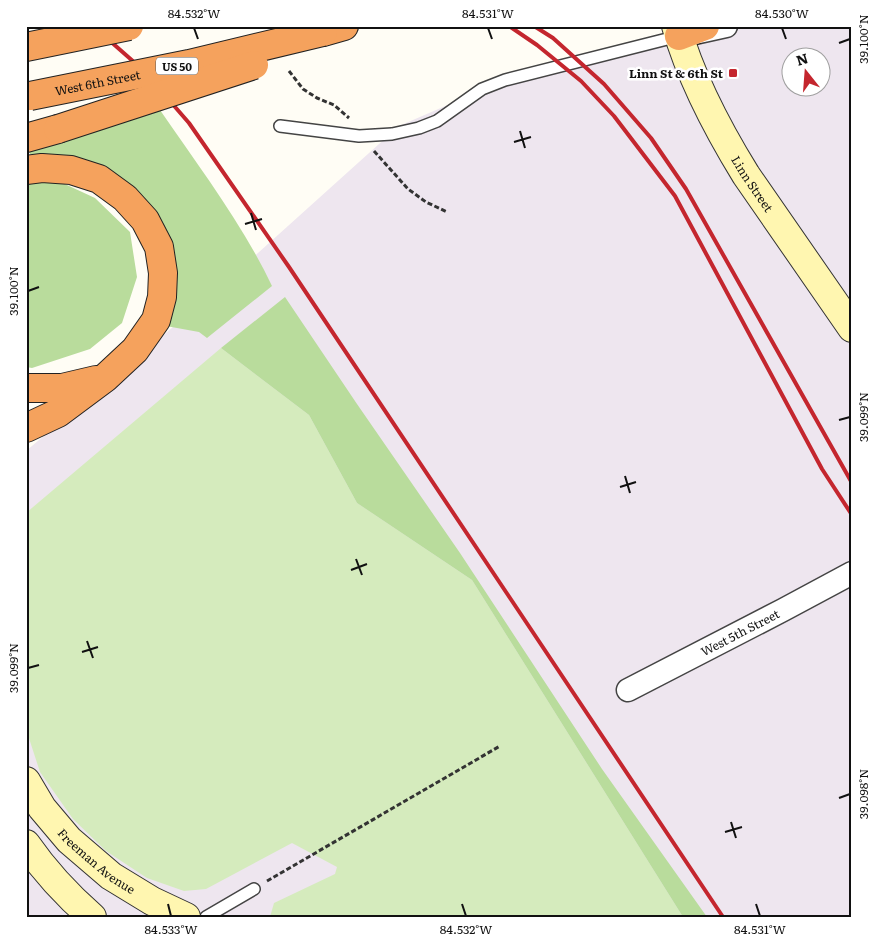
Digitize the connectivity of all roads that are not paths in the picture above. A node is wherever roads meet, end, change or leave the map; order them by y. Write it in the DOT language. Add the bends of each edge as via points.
graph roads {
  1 [pos="129,26"];
  2 [pos="705,26"];
  3 [pos="726,26"];
  4 [pos="333,29"];
  5 [pos="677,31"];
  6 [pos="26,47"];
  7 [pos="28,96"];
  8 [pos="280,126"];
  9 [pos="26,138"];
  10 [pos="26,170"];
  11 [pos="852,328"];
  12 [pos="105,378"];
  13 [pos="26,388"];
  14 [pos="26,428"];
  15 [pos="852,573"];
  16 [pos="628,690"];
  17 [pos="26,781"];
  18 [pos="26,844"];
  19 [pos="254,889"];
  20 [pos="85,914"];
  21 [pos="186,917"];
  22 [pos="206,917"];
  1 -- 6 [label="highway, bridge"];
  2 -- 5 [label="highway"];
  3 -- 5 [label="street"];
  4 -- 7 [label="highway, West 6th Street / US 50, bridge" via="198,62"];
  4 -- 9 [label="highway, bridge" via="275,59"];
  5 -- 8 [label="lane" via="505,80 482,89 437,120 418,128 359,136"];
  5 -- 11 [label="main road, Linn Street" via="719,130 746,175"];
  10 -- 12 [label="highway" via="71,170 99,179 125,198 145,220 159,247 163,289 156,320 135,350"];
  12 -- 13 [label="highway" via="62,388"];
  12 -- 14 [label="highway" via="58,413"];
  15 -- 16 [label="street, West 5th Street"];
  17 -- 21 [label="main road, Freeman Avenue" via="42,808 69,840 112,876"];
  18 -- 20 [label="main road"];
  19 -- 22 [label="lane"];
}
